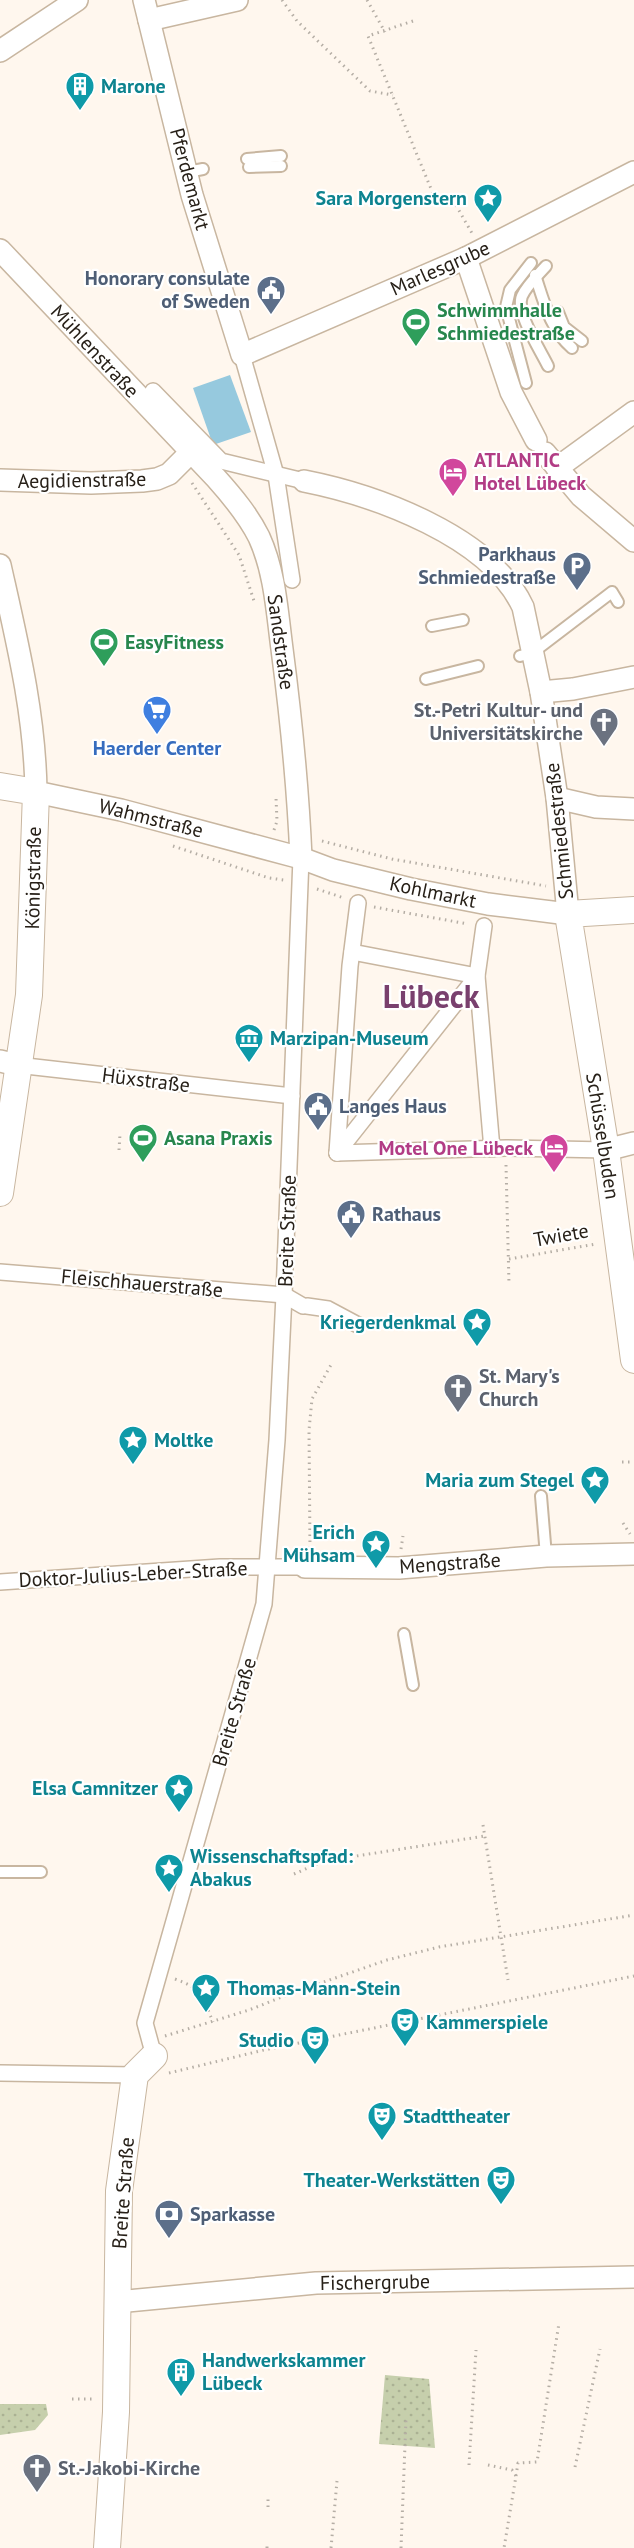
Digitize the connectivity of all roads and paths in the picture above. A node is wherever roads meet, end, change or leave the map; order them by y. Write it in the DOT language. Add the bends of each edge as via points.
graph roads {
  1 [pos="77,0"];
  2 [pos="237,0"];
  3 [pos="282,0"];
  4 [pos="367,0"];
  5 [pos="147,10"];
  6 [pos="413,21"];
  7 [pos="385,32"];
  8 [pos="0,51"];
  9 [pos="393,94"];
  10 [pos="281,161"];
  11 [pos="248,163"];
  12 [pos="634,172"];
  13 [pos="0,250"];
  14 [pos="474,254"];
  15 [pos="546,266"];
  16 [pos="536,278"];
  17 [pos="558,312"];
  18 [pos="582,341"];
  19 [pos="572,348"];
  20 [pos="242,355"];
  21 [pos="548,366"];
  22 [pos="526,383"];
  23 [pos="153,391"];
  24 [pos="634,412"];
  25 [pos="164,413"];
  26 [pos="545,457"];
  27 [pos="185,458"];
  28 [pos="276,475"];
  29 [pos="0,480"];
  30 [pos="304,481"];
  31 [pos="205,506"];
  32 [pos="200,507"];
  33 [pos="634,541"];
  34 [pos="0,565"];
  35 [pos="292,580"];
  36 [pos="618,602"];
  37 [pos="256,606"];
  38 [pos="463,620"];
  39 [pos="432,626"];
  40 [pos="526,655"];
  41 [pos="478,666"];
  42 [pos="634,677"];
  43 [pos="426,679"];
  44 [pos="541,692"];
  45 [pos="0,786"];
  46 [pos="36,792"];
  47 [pos="276,797"];
  48 [pos="557,798"];
  49 [pos="634,809"];
  50 [pos="322,841"];
  51 [pos="166,844"];
  52 [pos="268,850"];
  53 [pos="301,858"];
  54 [pos="269,878"];
  55 [pos="566,902"];
  56 [pos="358,903"];
  57 [pos="634,910"];
  58 [pos="484,926"];
  59 [pos="352,952"];
  60 [pos="477,976"];
  61 [pos="9,1063"];
  62 [pos="292,1096"];
  63 [pos="120,1134"];
  64 [pos="634,1143"];
  65 [pos="499,1148"];
  66 [pos="118,1150"];
  67 [pos="606,1150"];
  68 [pos="337,1153"];
  69 [pos="0,1193"];
  70 [pos="619,1240"];
  71 [pos="509,1259"];
  72 [pos="0,1272"];
  73 [pos="509,1284"];
  74 [pos="284,1295"];
  75 [pos="631,1304"];
  76 [pos="358,1325"];
  77 [pos="634,1360"];
  78 [pos="332,1363"];
  79 [pos="622,1462"];
  80 [pos="634,1462"];
  81 [pos="541,1496"];
  82 [pos="624,1523"];
  83 [pos="634,1541"];
  84 [pos="312,1542"];
  85 [pos="634,1554"];
  86 [pos="546,1556"];
  87 [pos="267,1567"];
  88 [pos="305,1567"];
  89 [pos="0,1582"];
  90 [pos="404,1634"];
  91 [pos="413,1685"];
  92 [pos="483,1825"];
  93 [pos="485,1836"];
  94 [pos="0,1872"];
  95 [pos="41,1872"];
  96 [pos="294,1874"];
  97 [pos="634,1915"];
  98 [pos="502,1938"];
  99 [pos="159,1974"];
  100 [pos="634,1976"];
  101 [pos="508,1980"];
  102 [pos="213,2022"];
  103 [pos="152,2048"];
  104 [pos="0,2073"];
  105 [pos="135,2075"];
  106 [pos="634,2277"];
  107 [pos="117,2302"];
  108 [pos="559,2323"];
  109 [pos="600,2349"];
  110 [pos="476,2350"];
  111 [pos="72,2399"];
  112 [pos="87,2399"];
  113 [pos="406,2419"];
  114 [pos="469,2465"];
  115 [pos="488,2465"];
  116 [pos="575,2467"];
  117 [pos="516,2476"];
  118 [pos="337,2481"];
  119 [pos="268,2496"];
  120 [pos="268,2507"];
  121 [pos="107,2548"];
  122 [pos="331,2548"];
  123 [pos="401,2548"];
  124 [pos="504,2548"];
  1 -- 8 [label="street"];
  2 -- 5 [label="street"];
  3 -- 9 [label="path" via="297,21 370,91"];
  4 -- 7 [label="path"];
  5 -- 20 [label="street, Pferdemarkt" via="195,170"];
  6 -- 7 [label="path"];
  7 -- 9 [label="path" via="368,36"];
  9 -- 14 [label="path" via="434,196 453,200"];
  10 -- 11 [label="lane"];
  12 -- 14 [label="street, Marlesgrube"];
  13 -- 25 [label="street, Mühlenstraße"];
  14 -- 20 [label="street, Marlesgrube"];
  14 -- 26 [label="street" via="511,392"];
  15 -- 16 [label="lane"];
  16 -- 19 [label="lane" via="553,326"];
  16 -- 21 [label="lane" via="520,304"];
  16 -- 22 [label="lane" via="531,263 510,290 506,306"];
  17 -- 18 [label="lane" via="564,327"];
  20 -- 28 [label="street"];
  23 -- 25 [label="street, Schmiedestraße"];
  24 -- 26 [label="street"];
  25 -- 27 [label="street, Mühlenstraße"];
  25 -- 28 [label="street, Schmiedestraße" via="221,460"];
  26 -- 33 [label="street" via="581,496"];
  27 -- 29 [label="street, Aegidienstraße" via="158,479 142,481"];
  27 -- 31 [label="path"];
  27 -- 53 [label="street, Sandstraße" via="237,501 267,557 289,704"];
  28 -- 30 [label="street, Schmiedestraße"];
  28 -- 35 [label="street"];
  30 -- 40 [label="street, Schmiedestraße" via="387,504 431,524 477,554 509,584"];
  31 -- 32 [label="path"];
  31 -- 37 [label="path" via="239,555"];
  34 -- 46 [label="street, Königstraße" via="26,678"];
  36 -- 40 [label="lane" via="612,592"];
  38 -- 39 [label="lane"];
  40 -- 44 [label="street, Schmiedestraße"];
  41 -- 43 [label="lane"];
  42 -- 44 [label="street"];
  44 -- 48 [label="street, Schmiedestraße"];
  45 -- 46 [label="street, Wahmstraße"];
  46 -- 52 [label="street, Wahmstraße" via="121,810"];
  46 -- 61 [label="street, Königstraße" via="29,995"];
  47 -- 52 [label="path" via="277,821"];
  48 -- 49 [label="street" via="597,807"];
  48 -- 55 [label="street, Schmiedestraße"];
  50 -- 55 [label="path"];
  51 -- 54 [label="path"];
  52 -- 53 [label="street, Wahmstraße"];
  53 -- 55 [label="street, Kohlmarkt" via="333,870 488,904"];
  53 -- 62 [label="street, Breite Straße"];
  55 -- 57 [label="street"];
  55 -- 67 [label="street, Schüsselbuden"];
  56 -- 59 [label="street"];
  58 -- 60 [label="street"];
  59 -- 60 [label="street"];
  59 -- 68 [label="street"];
  60 -- 65 [label="street"];
  60 -- 68 [label="street"];
  61 -- 62 [label="street, Hüxstraße"];
  61 -- 69 [label="street, Königstraße"];
  62 -- 74 [label="street, Breite Straße"];
  63 -- 66 [label="path"];
  64 -- 67 [label="street"];
  65 -- 67 [label="street"];
  65 -- 68 [label="street"];
  65 -- 71 [label="path"];
  67 -- 70 [label="street, Schüsselbuden"];
  70 -- 71 [label="path, Twiete"];
  70 -- 75 [label="street, Schüsselbuden"];
  71 -- 73 [label="path"];
  72 -- 74 [label="street, Fleischhauerstraße"];
  74 -- 76 [label="street" via="305,1306 328,1309"];
  74 -- 87 [label="street, Breite Straße"];
  75 -- 77 [label="street, Schüsselbuden"];
  78 -- 84 [label="path" via="312,1399"];
  79 -- 80 [label="path"];
  81 -- 86 [label="lane"];
  82 -- 83 [label="path"];
  85 -- 86 [label="street, Mengstraße"];
  86 -- 88 [label="street, Mengstraße" via="400,1575"];
  87 -- 88 [label="street, Mengstraße"];
  87 -- 89 [label="street, Doktor-Julius-Leber-Straße"];
  87 -- 99 [label="street, Breite Straße" via="264,1605"];
  90 -- 91 [label="lane"];
  92 -- 93 [label="path"];
  93 -- 96 [label="path" via="324,1861"];
  93 -- 98 [label="path"];
  94 -- 95 [label="lane"];
  97 -- 98 [label="path"];
  98 -- 101 [label="path"];
  98 -- 102 [label="path" via="387,1960"];
  99 -- 102 [label="path" via="194,1986"];
  99 -- 103 [label="street, Breite Straße" via="145,2023"];
  100 -- 105 [label="path" via="149,2077"];
  102 -- 103 [label="path"];
  103 -- 105 [label="street"];
  104 -- 105 [label="street"];
  105 -- 107 [label="street, Breite Straße" via="119,2191"];
  106 -- 107 [label="street, Fischergrube" via="316,2283"];
  107 -- 121 [label="street, Breite Straße" via="116,2412"];
  108 -- 117 [label="path" via="537,2462 518,2463"];
  109 -- 116 [label="path"];
  110 -- 114 [label="path"];
  111 -- 112 [label="path"];
  113 -- 123 [label="path"];
  115 -- 117 [label="path" via="512,2470"];
  117 -- 124 [label="path"];
  118 -- 122 [label="path"];
  119 -- 120 [label="path"];
}
